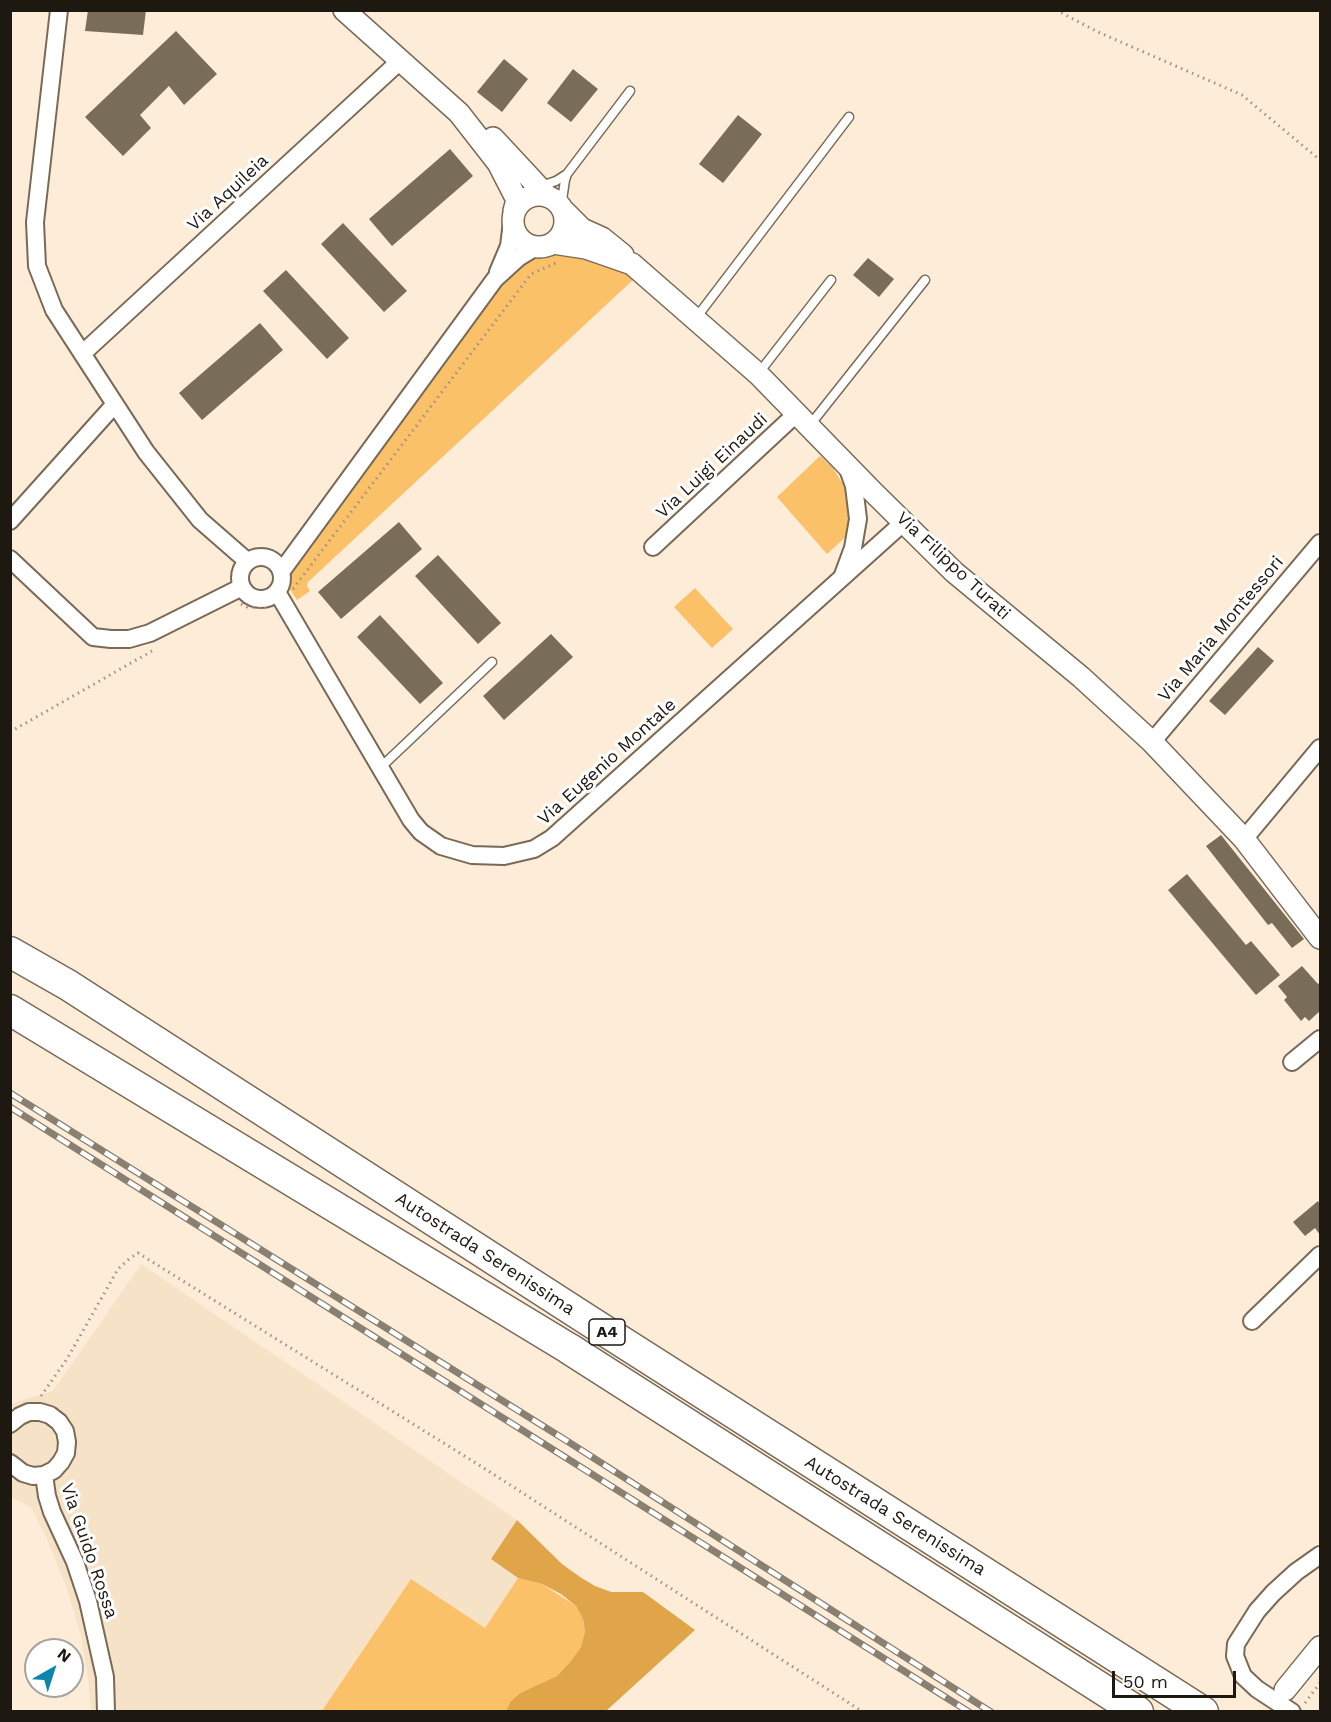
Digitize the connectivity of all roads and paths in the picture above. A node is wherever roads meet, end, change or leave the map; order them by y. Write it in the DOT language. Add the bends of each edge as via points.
graph roads {
  1 [pos="58,10"];
  2 [pos="344,10"];
  3 [pos="1056,10"];
  4 [pos="400,61"];
  5 [pos="630,90"];
  6 [pos="459,113"];
  7 [pos="849,117"];
  8 [pos="1320,160"];
  9 [pos="567,174"];
  10 [pos="552,200"];
  11 [pos="513,216"];
  12 [pos="551,250"];
  13 [pos="632,264"];
  14 [pos="495,279"];
  15 [pos="831,280"];
  16 [pos="925,280"];
  17 [pos="696,318"];
  18 [pos="83,353"];
  19 [pos="758,374"];
  20 [pos="115,404"];
  21 [pos="803,419"];
  22 [pos="846,464"];
  23 [pos="13,515"];
  24 [pos="904,522"];
  25 [pos="1320,543"];
  26 [pos="653,547"];
  27 [pos="10,559"];
  28 [pos="247,561"];
  29 [pos="281,572"];
  30 [pos="842,578"];
  31 [pos="239,595"];
  32 [pos="280,597"];
  33 [pos="155,649"];
  34 [pos="492,662"];
  35 [pos="10,732"];
  36 [pos="1152,742"];
  37 [pos="1320,748"];
  38 [pos="380,769"];
  39 [pos="1244,839"];
  40 [pos="1320,938"];
  41 [pos="10,952"];
  42 [pos="10,1010"];
  43 [pos="1320,1039"];
  44 [pos="1292,1062"];
  45 [pos="1320,1255"];
  46 [pos="1252,1321"];
  47 [pos="29,1412"];
  48 [pos="10,1424"];
  49 [pos="10,1463"];
  50 [pos="44,1475"];
  51 [pos="1320,1555"];
  52 [pos="1320,1647"];
  53 [pos="1320,1683"];
  54 [pos="1285,1690"];
  55 [pos="1298,1707"];
  56 [pos="106,1712"];
  57 [pos="863,1712"];
  58 [pos="1138,1712"];
  59 [pos="1203,1712"];
  1 -- 18 [label="street" via="35,222 37,266 54,310"];
  2 -- 4 [label="street"];
  3 -- 8 [label="path" via="1242,95"];
  4 -- 6 [label="street"];
  4 -- 18 [label="street, Via Aquileia"];
  5 -- 9 [label="lane"];
  6 -- 10 [label="street" via="500,144"];
  6 -- 11 [label="street" via="498,163 515,195"];
  7 -- 17 [label="lane"];
  9 -- 10 [label="lane"];
  9 -- 10 [label="lane" via="551,183"];
  10 -- 11 [label="street" via="531,195"];
  10 -- 12 [label="street" via="566,220"];
  10 -- 13 [label="street" via="582,229 612,244"];
  11 -- 12 [label="street" via="517,236 528,245"];
  11 -- 14 [label="street" via="509,246"];
  12 -- 13 [label="street, Via Filippo Turati" via="586,248"];
  12 -- 14 [label="street" via="518,258"];
  12 -- 32 [label="path"];
  13 -- 17 [label="street, Via Filippo Turati"];
  14 -- 29 [label="street"];
  15 -- 19 [label="lane"];
  16 -- 21 [label="lane"];
  17 -- 19 [label="street, Via Filippo Turati"];
  18 -- 20 [label="street"];
  19 -- 21 [label="street, Via Filippo Turati"];
  20 -- 23 [label="street"];
  20 -- 28 [label="street" via="146,452 200,520"];
  21 -- 22 [label="street, Via Filippo Turati"];
  21 -- 26 [label="street, Via Luigi Einaudi"];
  22 -- 24 [label="street, Via Filippo Turati"];
  22 -- 30 [label="street, Via Eugenio Montale" via="854,486 858,519"];
  24 -- 30 [label="street, Via Eugenio Montale"];
  24 -- 36 [label="street, Via Filippo Turati" via="954,572 1081,677"];
  25 -- 36 [label="street, Via Maria Montessori"];
  27 -- 31 [label="street" via="93,637 129,639 150,633"];
  28 -- 29 [label="street" via="267,557"];
  28 -- 31 [label="street" via="239,573"];
  29 -- 32 [label="street"];
  30 -- 38 [label="street, Via Eugenio Montale" via="552,838 534,849 488,857 441,846 411,820"];
  31 -- 32 [label="street" via="246,593 258,599"];
  31 -- 32 [label="path" via="247,608 268,608"];
  32 -- 38 [label="street, Via Eugenio Montale"];
  33 -- 35 [label="path"];
  34 -- 38 [label="lane"];
  36 -- 39 [label="street, Via Filippo Turati"];
  37 -- 39 [label="street"];
  39 -- 40 [label="street, Via Filippo Turati"];
  41 -- 59 [label="highway, Autostrada Serenissima / A4"];
  42 -- 58 [label="highway, Autostrada Serenissima / A4" via="568,1348"];
  43 -- 44 [label="street"];
  45 -- 46 [label="street"];
  47 -- 48 [label="street"];
  47 -- 50 [label="street, Via Guido Rossa" via="50,1415 65,1431 66,1452 54,1470"];
  47 -- 57 [label="path" via="67,1359 118,1269 138,1253 479,1465"];
  49 -- 50 [label="street, Via Guido Rossa" via="23,1473"];
  50 -- 56 [label="street, Via Guido Rossa" via="52,1512 88,1601 105,1677"];
  51 -- 55 [label="street" via="1273,1593 1236,1644 1235,1656 1243,1676 1257,1689"];
  52 -- 54 [label="street"];
  53 -- 55 [label="path"];
}
